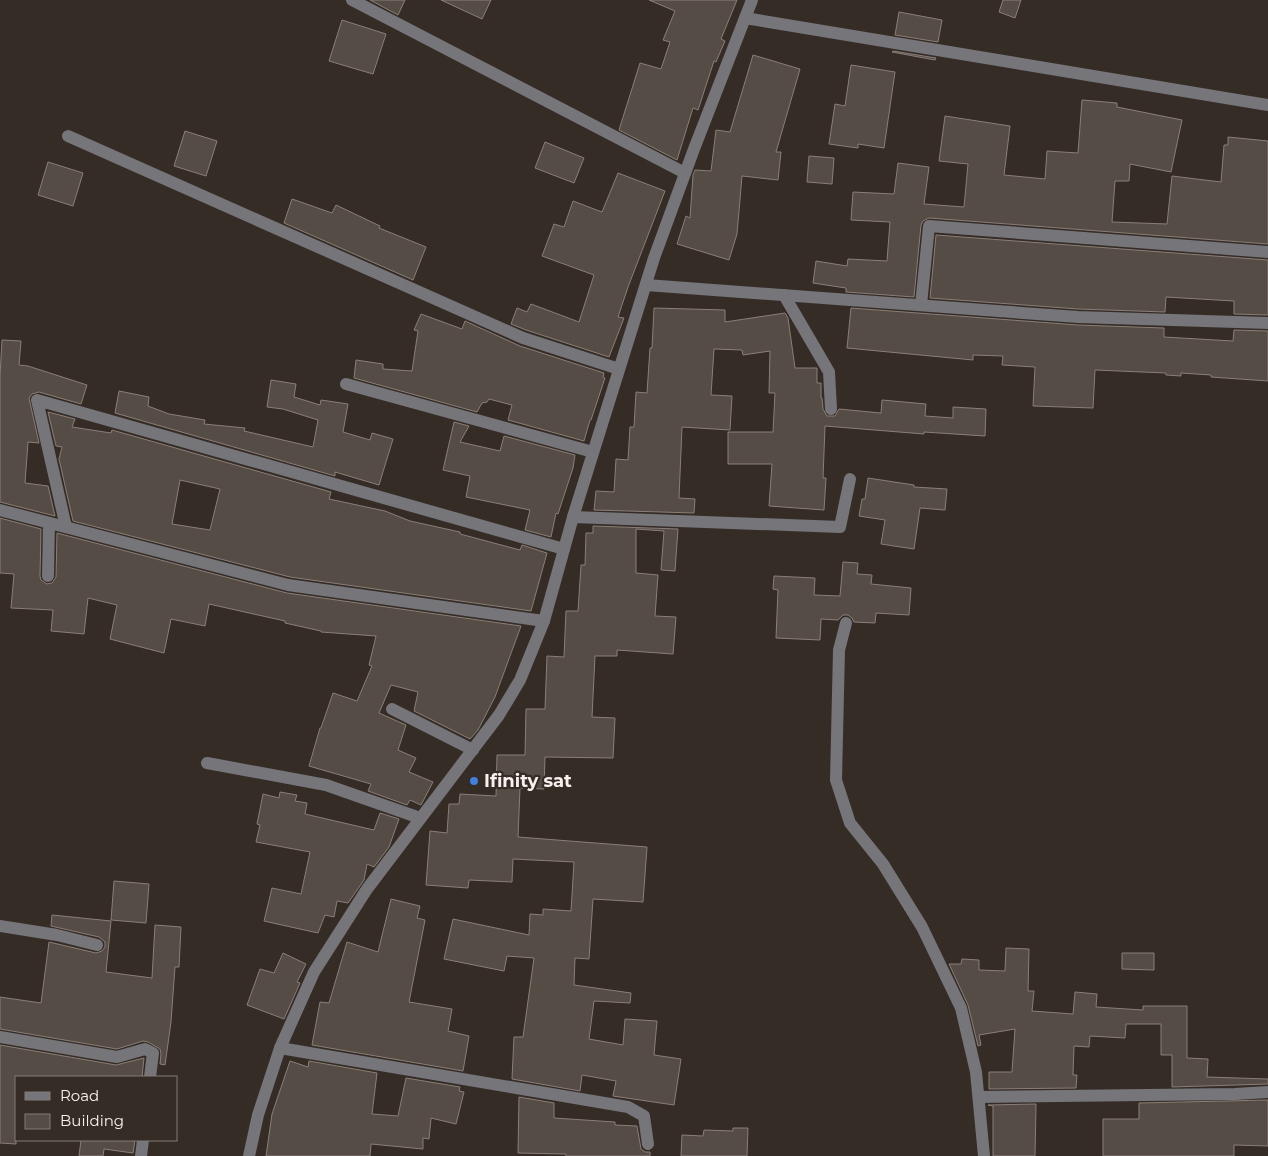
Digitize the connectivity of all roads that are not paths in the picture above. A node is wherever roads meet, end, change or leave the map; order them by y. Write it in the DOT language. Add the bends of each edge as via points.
graph roads {
  1 [pos="352,0"];
  2 [pos="752,0"];
  3 [pos="745,18"];
  4 [pos="1268,105"];
  5 [pos="68,136"];
  6 [pos="685,172"];
  7 [pos="1268,252"];
  8 [pos="646,285"];
  9 [pos="784,295"];
  10 [pos="922,305"];
  11 [pos="1268,323"];
  12 [pos="620,369"];
  13 [pos="346,384"];
  14 [pos="831,409"];
  15 [pos="593,452"];
  16 [pos="850,480"];
  17 [pos="0,510"];
  18 [pos="573,517"];
  19 [pos="49,523"];
  20 [pos="66,527"];
  21 [pos="564,549"];
  22 [pos="48,576"];
  23 [pos="544,621"];
  24 [pos="846,623"];
  25 [pos="392,709"];
  26 [pos="473,750"];
  27 [pos="207,763"];
  28 [pos="420,818"];
  29 [pos="0,926"];
  30 [pos="97,945"];
  31 [pos="0,1037"];
  32 [pos="280,1048"];
  33 [pos="150,1076"];
  34 [pos="1268,1092"];
  35 [pos="979,1097"];
  36 [pos="143,1141"];
  37 [pos="648,1144"];
  38 [pos="141,1156"];
  39 [pos="250,1156"];
  40 [pos="984,1156"];
  1 -- 6 [label="street"];
  2 -- 3 [label="street"];
  3 -- 4 [label="street"];
  3 -- 6 [label="street"];
  5 -- 12 [label="street" via="523,338"];
  6 -- 8 [label="street"];
  7 -- 10 [label="street" via="929,226"];
  8 -- 9 [label="street"];
  8 -- 12 [label="street"];
  9 -- 10 [label="street"];
  9 -- 14 [label="street" via="829,372"];
  10 -- 11 [label="street" via="1078,317"];
  12 -- 15 [label="street"];
  13 -- 15 [label="street"];
  15 -- 18 [label="street"];
  16 -- 18 [label="street" via="840,527"];
  17 -- 19 [label="street"];
  18 -- 21 [label="street"];
  19 -- 20 [label="street"];
  19 -- 22 [label="street"];
  20 -- 21 [label="street" via="37,400"];
  20 -- 23 [label="street" via="288,585"];
  21 -- 23 [label="street"];
  23 -- 26 [label="street" via="520,680"];
  24 -- 35 [label="street" via="839,650 836,780 850,823 883,864 922,927 961,1008"];
  25 -- 26 [label="street"];
  26 -- 28 [label="street"];
  27 -- 28 [label="street" via="326,784"];
  28 -- 32 [label="street" via="367,889 314,972"];
  29 -- 30 [label="street"];
  31 -- 33 [label="street" via="117,1057 145,1049 153,1053"];
  32 -- 37 [label="street" via="628,1107 644,1116"];
  32 -- 39 [label="street" via="258,1115"];
  34 -- 35 [label="street"];
  35 -- 40 [label="street"];
  36 -- 38 [label="street"];
}
